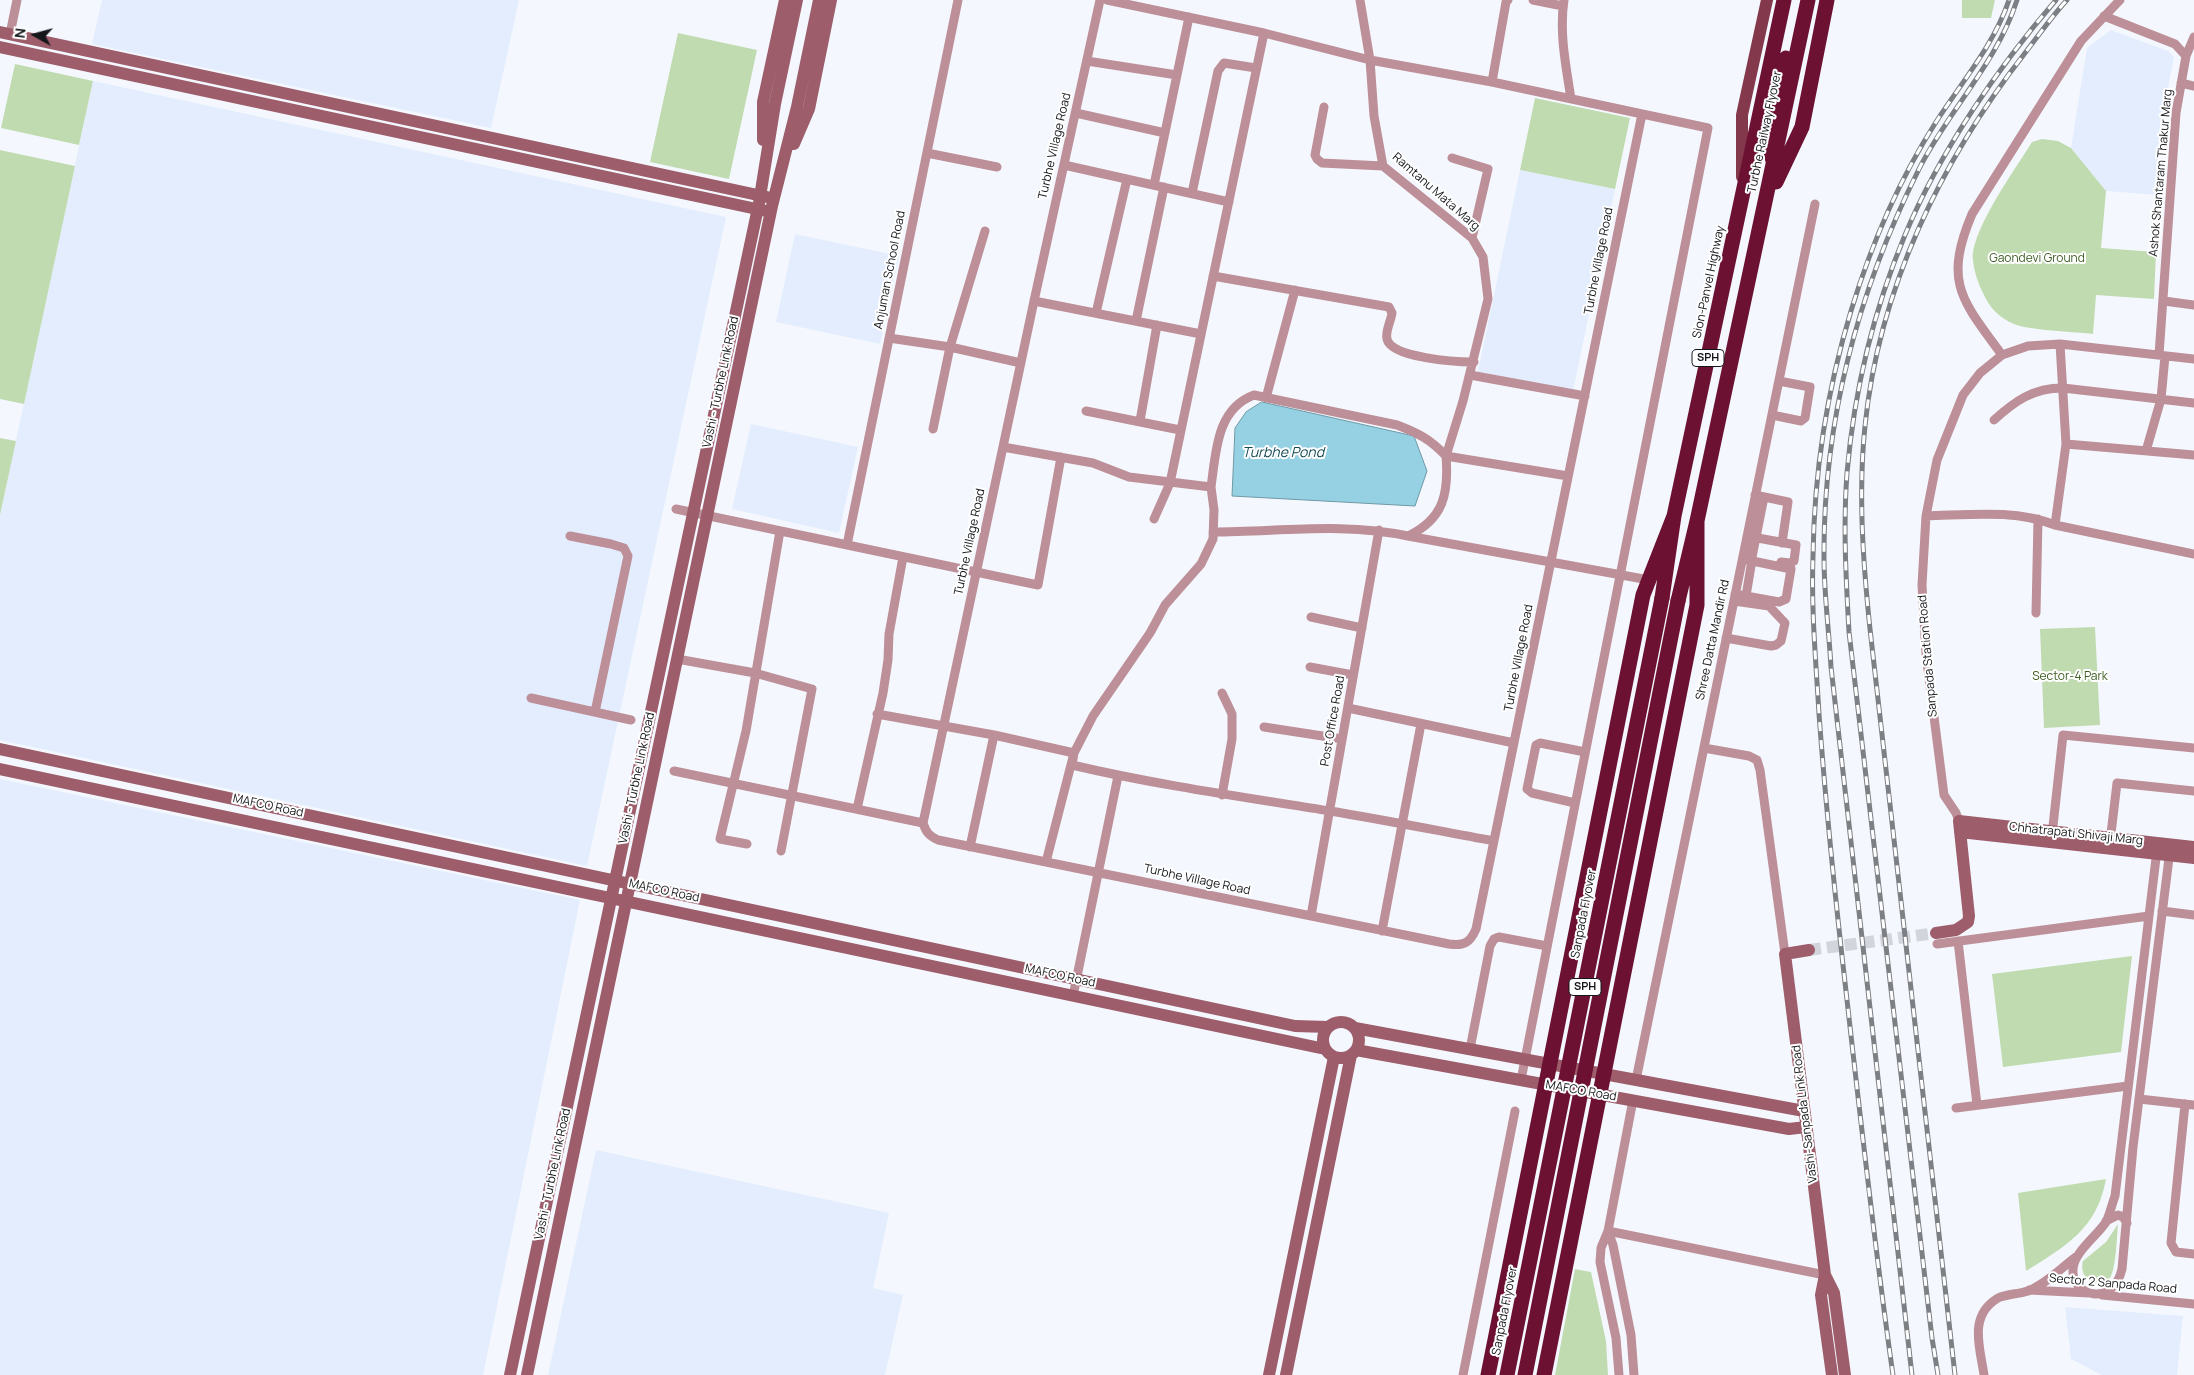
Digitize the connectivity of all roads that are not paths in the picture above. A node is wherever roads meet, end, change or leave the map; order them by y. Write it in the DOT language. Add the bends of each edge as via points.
graph roads {
  1 [pos="17,0"];
  2 [pos="785,0"];
  3 [pos="797,0"];
  4 [pos="819,0"];
  5 [pos="832,0"];
  6 [pos="958,0"];
  7 [pos="1100,0"];
  8 [pos="1107,0"];
  9 [pos="1360,0"];
  10 [pos="1508,0"];
  11 [pos="1533,0"];
  12 [pos="1767,0"];
  13 [pos="1784,0"];
  14 [pos="1798,0"];
  15 [pos="1808,0"];
  16 [pos="1827,0"];
  17 [pos="2120,0"];
  18 [pos="1564,3"];
  19 [pos="2104,16"];
  20 [pos="1189,17"];
  21 [pos="5,33"];
  22 [pos="1264,33"];
  23 [pos="2194,37"];
  24 [pos="0,47"];
  25 [pos="2186,56"];
  26 [pos="1370,60"];
  27 [pos="1087,61"];
  28 [pos="1256,68"];
  29 [pos="1178,75"];
  30 [pos="1492,82"];
  31 [pos="2181,83"];
  32 [pos="2194,86"];
  33 [pos="1571,98"];
  34 [pos="1324,107"];
  35 [pos="1076,114"];
  36 [pos="1642,114"];
  37 [pos="1165,133"];
  38 [pos="927,153"];
  39 [pos="1452,158"];
  40 [pos="1064,166"];
  41 [pos="1383,166"];
  42 [pos="1774,166"];
  43 [pos="997,167"];
  44 [pos="1127,179"];
  45 [pos="762,180"];
  46 [pos="778,184"];
  47 [pos="1159,186"];
  48 [pos="1192,193"];
  49 [pos="760,196"];
  50 [pos="774,198"];
  51 [pos="1742,200"];
  52 [pos="1229,202"];
  53 [pos="1815,204"];
  54 [pos="1765,206"];
  55 [pos="757,210"];
  56 [pos="771,212"];
  57 [pos="985,231"];
  58 [pos="1472,238"];
  59 [pos="1213,276"];
  60 [pos="1295,290"];
  61 [pos="1034,301"];
  62 [pos="2164,301"];
  63 [pos="2194,305"];
  64 [pos="1096,313"];
  65 [pos="1136,320"];
  66 [pos="1157,325"];
  67 [pos="1201,334"];
  68 [pos="889,338"];
  69 [pos="2060,344"];
  70 [pos="950,347"];
  71 [pos="2162,355"];
  72 [pos="2002,356"];
  73 [pos="2194,359"];
  74 [pos="1474,362"];
  75 [pos="1021,363"];
  76 [pos="1470,375"];
  77 [pos="1779,381"];
  78 [pos="2063,388"];
  79 [pos="1585,396"];
  80 [pos="1266,398"];
  81 [pos="2161,399"];
  82 [pos="2194,403"];
  83 [pos="1086,412"];
  84 [pos="1772,415"];
  85 [pos="1994,420"];
  86 [pos="1140,422"];
  87 [pos="933,429"];
  88 [pos="1180,430"];
  89 [pos="2066,444"];
  90 [pos="1003,447"];
  91 [pos="2146,451"];
  92 [pos="2194,455"];
  93 [pos="1446,456"];
  94 [pos="1061,457"];
  95 [pos="1568,476"];
  96 [pos="1170,483"];
  97 [pos="1211,487"];
  98 [pos="1760,496"];
  99 [pos="676,510"];
  100 [pos="693,513"];
  101 [pos="707,516"];
  102 [pos="1674,516"];
  103 [pos="1926,516"];
  104 [pos="1154,519"];
  105 [pos="2038,519"];
  106 [pos="1697,521"];
  107 [pos="2055,525"];
  108 [pos="1379,530"];
  109 [pos="780,531"];
  110 [pos="1214,532"];
  111 [pos="570,536"];
  112 [pos="1408,536"];
  113 [pos="1752,537"];
  114 [pos="1782,543"];
  115 [pos="847,545"];
  116 [pos="2194,554"];
  117 [pos="903,557"];
  118 [pos="1748,558"];
  119 [pos="1551,562"];
  120 [pos="976,573"];
  121 [pos="1620,575"];
  122 [pos="1649,580"];
  123 [pos="1746,596"];
  124 [pos="1735,597"];
  125 [pos="2036,613"];
  126 [pos="1311,617"];
  127 [pos="1362,628"];
  128 [pos="1726,638"];
  129 [pos="677,659"];
  130 [pos="1310,667"];
  131 [pos="756,673"];
  132 [pos="1354,676"];
  133 [pos="1222,693"];
  134 [pos="530,698"];
  135 [pos="1348,708"];
  136 [pos="595,712"];
  137 [pos="876,714"];
  138 [pos="632,720"];
  139 [pos="1421,724"];
  140 [pos="944,726"];
  141 [pos="1264,727"];
  142 [pos="994,735"];
  143 [pos="1342,739"];
  144 [pos="1514,743"];
  145 [pos="1704,748"];
  146 [pos="2194,748"];
  147 [pos="0,749"];
  148 [pos="1585,752"];
  149 [pos="1074,753"];
  150 [pos="0,769"];
  151 [pos="674,771"];
  152 [pos="1118,776"];
  153 [pos="735,782"];
  154 [pos="2194,791"];
  155 [pos="792,795"];
  156 [pos="1222,795"];
  157 [pos="1575,802"];
  158 [pos="857,809"];
  159 [pos="1330,811"];
  160 [pos="923,823"];
  161 [pos="1403,824"];
  162 [pos="1959,827"];
  163 [pos="2052,837"];
  164 [pos="1494,841"];
  165 [pos="747,844"];
  166 [pos="2110,844"];
  167 [pos="970,847"];
  168 [pos="2194,847"];
  169 [pos="2164,849"];
  170 [pos="781,851"];
  171 [pos="2194,858"];
  172 [pos="1046,862"];
  173 [pos="1098,873"];
  174 [pos="615,880"];
  175 [pos="630,884"];
  176 [pos="612,898"];
  177 [pos="626,901"];
  178 [pos="2162,912"];
  179 [pos="2194,915"];
  180 [pos="1311,916"];
  181 [pos="2149,916"];
  182 [pos="1382,931"];
  183 [pos="1936,938"];
  184 [pos="1958,941"];
  185 [pos="910,944"];
  186 [pos="1547,946"];
  187 [pos="1809,950"];
  188 [pos="1785,954"];
  189 [pos="907,960"];
  190 [pos="1077,979"];
  191 [pos="1092,983"];
  192 [pos="1073,996"];
  193 [pos="1089,999"];
  194 [pos="1328,1027"];
  195 [pos="1355,1028"];
  196 [pos="1470,1049"];
  197 [pos="1354,1052"];
  198 [pos="1329,1053"];
  199 [pos="1525,1060"];
  200 [pos="1550,1064"];
  201 [pos="1604,1074"];
  202 [pos="1521,1080"];
  203 [pos="1636,1080"];
  204 [pos="1546,1085"];
  205 [pos="2128,1086"];
  206 [pos="1600,1094"];
  207 [pos="2139,1098"];
  208 [pos="1633,1100"];
  209 [pos="1977,1105"];
  210 [pos="2189,1105"];
  211 [pos="1956,1108"];
  212 [pos="1804,1110"];
  213 [pos="1515,1111"];
  214 [pos="1806,1127"];
  215 [pos="562,1129"];
  216 [pos="578,1132"];
  217 [pos="1529,1168"];
  218 [pos="1583,1179"];
  219 [pos="2106,1221"];
  220 [pos="2127,1223"];
  221 [pos="1608,1231"];
  222 [pos="2194,1254"];
  223 [pos="2077,1256"];
  224 [pos="1825,1275"];
  225 [pos="2119,1279"];
  226 [pos="2029,1290"];
  227 [pos="2098,1294"];
  228 [pos="2137,1298"];
  229 [pos="2194,1304"];
  230 [pos="510,1375"];
  231 [pos="527,1375"];
  232 [pos="1269,1375"];
  233 [pos="1286,1375"];
  234 [pos="1463,1375"];
  235 [pos="1488,1375"];
  236 [pos="1508,1375"];
  237 [pos="1524,1375"];
  238 [pos="1544,1375"];
  239 [pos="1619,1375"];
  240 [pos="1634,1375"];
  241 [pos="1832,1375"];
  242 [pos="1845,1375"];
  243 [pos="1984,1375"];
  1 -- 21 [label="street"];
  2 -- 45 [label="main road" via="763,102"];
  3 -- 45 [label="main road"];
  4 -- 46 [label="main road"];
  5 -- 46 [label="main road" via="808,109"];
  6 -- 38 [label="street, Anjuman School Road"];
  7 -- 27 [label="street, Turbhe Village Road"];
  8 -- 20 [label="street"];
  9 -- 26 [label="street, Ramtanu Mata Marg"];
  10 -- 30 [label="street"];
  11 -- 18 [label="street"];
  12 -- 51 [label="main road" via="1742,115"];
  13 -- 51 [label="highway, Turbhe Railway Flyover / SPH"];
  14 -- 42 [label="highway" via="1769,137"];
  15 -- 42 [label="highway, Turbhe Railway Flyover / SPH"];
  16 -- 54 [label="highway, Turbhe Railway Flyover" via="1802,126"];
  17 -- 19 [label="street"];
  18 -- 33 [label="street" via="1561,19"];
  19 -- 25 [label="street" via="2175,44"];
  19 -- 72 [label="street" via="2081,41 1972,214 1963,236 1958,259 1958,283 1969,309"];
  20 -- 22 [label="street"];
  20 -- 29 [label="street"];
  21 -- 49 [label="main road"];
  22 -- 26 [label="street"];
  22 -- 28 [label="street"];
  23 -- 25 [label="street, Ashok Shantaram Thakur Marg"];
  24 -- 55 [label="main road"];
  25 -- 31 [label="street, Ashok Shantaram Thakur Marg"];
  26 -- 30 [label="street"];
  26 -- 41 [label="street, Ramtanu Mata Marg" via="1374,116"];
  27 -- 29 [label="street"];
  27 -- 35 [label="street, Turbhe Village Road"];
  28 -- 48 [label="street" via="1224,63 1218,72"];
  28 -- 52 [label="street"];
  29 -- 37 [label="street"];
  30 -- 33 [label="street"];
  31 -- 32 [label="street"];
  31 -- 62 [label="street, Ashok Shantaram Thakur Marg" via="2176,113"];
  33 -- 36 [label="street"];
  34 -- 41 [label="street" via="1315,154 1317,159 1322,163"];
  35 -- 37 [label="street"];
  35 -- 40 [label="street, Turbhe Village Road"];
  36 -- 79 [label="street, Turbhe Village Road"];
  36 -- 121 [label="street" via="1708,128"];
  37 -- 47 [label="street"];
  38 -- 43 [label="street"];
  38 -- 68 [label="street, Anjuman School Road"];
  39 -- 58 [label="street" via="1488,169"];
  40 -- 44 [label="street"];
  40 -- 61 [label="street, Turbhe Village Road"];
  41 -- 58 [label="street, Ramtanu Mata Marg"];
  42 -- 54 [label="highway, Turbhe Railway Flyover / SPH"];
  44 -- 47 [label="street"];
  44 -- 64 [label="street"];
  45 -- 49 [label="main road, Vashi - Turbhe Link Road"];
  46 -- 50 [label="main road, Vashi - Turbhe Link Road"];
  47 -- 48 [label="street"];
  47 -- 65 [label="street"];
  48 -- 52 [label="street"];
  49 -- 50 [label="main road"];
  49 -- 55 [label="main road, Vashi - Turbhe Link Road"];
  50 -- 56 [label="main road, Vashi - Turbhe Link Road"];
  51 -- 102 [label="highway, Sion-Panvel Highway / SPH"];
  52 -- 59 [label="street"];
  53 -- 77 [label="street, Shree Datta Mandir Rd"];
  54 -- 106 [label="highway, SPH"];
  55 -- 56 [label="main road"];
  55 -- 100 [label="main road, Vashi - Turbhe Link Road"];
  56 -- 101 [label="main road, Vashi - Turbhe Link Road"];
  57 -- 70 [label="street"];
  58 -- 74 [label="street, Ramtanu Mata Marg" via="1483,257 1488,299"];
  59 -- 60 [label="street"];
  59 -- 67 [label="street"];
  60 -- 74 [label="street" via="1389,307 1392,313 1386,338 1390,346 1398,351 1439,359"];
  60 -- 80 [label="street"];
  61 -- 64 [label="street"];
  61 -- 75 [label="street, Turbhe Village Road"];
  62 -- 63 [label="street"];
  62 -- 71 [label="street, Ashok Shantaram Thakur Marg"];
  64 -- 65 [label="street"];
  65 -- 66 [label="street"];
  66 -- 67 [label="street"];
  66 -- 86 [label="street"];
  67 -- 88 [label="street"];
  68 -- 70 [label="street"];
  68 -- 115 [label="street, Anjuman School Road"];
  69 -- 71 [label="street, Sanpada Station Road"];
  69 -- 72 [label="street, Sanpada Station Road" via="2028,346"];
  69 -- 78 [label="street"];
  70 -- 75 [label="street"];
  70 -- 87 [label="street"];
  71 -- 73 [label="street, Sanpada Station Road"];
  71 -- 81 [label="street, Ashok Shantaram Thakur Marg"];
  72 -- 103 [label="street, Sanpada Station Road" via="1980,373 1963,395 1937,460"];
  74 -- 76 [label="street, Ramtanu Mata Marg"];
  75 -- 90 [label="street, Turbhe Village Road"];
  76 -- 79 [label="street"];
  76 -- 93 [label="street, Ramtanu Mata Marg"];
  77 -- 84 [label="street, Shree Datta Mandir Rd"];
  77 -- 84 [label="street" via="1810,388 1805,418 1801,421"];
  78 -- 81 [label="street"];
  78 -- 85 [label="street" via="2046,388 2024,396"];
  78 -- 89 [label="street"];
  79 -- 95 [label="street, Turbhe Village Road"];
  80 -- 93 [label="street" via="1397,425 1433,442"];
  80 -- 97 [label="street" via="1254,395 1241,400 1231,411 1222,428"];
  81 -- 82 [label="street"];
  81 -- 91 [label="street, Ashok Shantaram Thakur Marg"];
  83 -- 86 [label="street"];
  84 -- 98 [label="street, Shree Datta Mandir Rd"];
  86 -- 88 [label="street"];
  88 -- 96 [label="street"];
  89 -- 91 [label="street"];
  89 -- 107 [label="street"];
  90 -- 94 [label="street"];
  90 -- 120 [label="street, Turbhe Village Road"];
  91 -- 92 [label="street"];
  93 -- 95 [label="street"];
  93 -- 112 [label="street, Ramtanu Mata Marg" via="1447,480 1439,512 1430,523"];
  94 -- 96 [label="street" via="1093,463 1128,477"];
  94 -- 120 [label="street" via="1038,585"];
  95 -- 119 [label="street, Turbhe Village Road"];
  96 -- 97 [label="street"];
  96 -- 104 [label="street"];
  97 -- 110 [label="street"];
  98 -- 113 [label="street, Shree Datta Mandir Rd"];
  98 -- 114 [label="street" via="1789,504"];
  99 -- 100 [label="street"];
  100 -- 101 [label="street"];
  100 -- 174 [label="main road, Vashi - Turbhe Link Road"];
  101 -- 109 [label="street"];
  101 -- 129 [label="main road, Vashi - Turbhe Link Road"];
  102 -- 122 [label="highway"];
  102 -- 236 [label="highway, Sanpada Flyover / SPH, bridge" via="1662,598"];
  103 -- 105 [label="street" via="2011,515"];
  103 -- 162 [label="street, Sanpada Station Road" via="1922,584 1926,654 1944,795 1956,813"];
  105 -- 107 [label="street"];
  105 -- 125 [label="street"];
  106 -- 201 [label="highway" via="1697,605"];
  106 -- 237 [label="highway, SPH, bridge" via="1678,602"];
  107 -- 116 [label="street"];
  108 -- 110 [label="street"];
  108 -- 112 [label="street"];
  108 -- 127 [label="street, Post Office Road"];
  109 -- 115 [label="street"];
  109 -- 131 [label="street"];
  110 -- 149 [label="street" via="1201,564 1165,605 1150,633 1093,716"];
  111 -- 136 [label="street" via="624,548 628,556"];
  112 -- 119 [label="street"];
  113 -- 114 [label="street"];
  113 -- 118 [label="street, Shree Datta Mandir Rd"];
  114 -- 118 [label="street" via="1796,545 1794,561 1790,564"];
  115 -- 117 [label="street"];
  117 -- 120 [label="street"];
  117 -- 137 [label="street" via="889,634 888,660"];
  118 -- 123 [label="street"];
  118 -- 123 [label="street" via="1789,568 1791,572 1784,602"];
  118 -- 124 [label="street, Shree Datta Mandir Rd"];
  119 -- 121 [label="street"];
  119 -- 144 [label="street, Turbhe Village Road"];
  120 -- 140 [label="street, Turbhe Village Road"];
  121 -- 122 [label="street"];
  121 -- 148 [label="street"];
  122 -- 200 [label="highway" via="1641,605"];
  123 -- 124 [label="street"];
  124 -- 128 [label="street, Shree Datta Mandir Rd"];
  124 -- 128 [label="street" via="1769,606 1785,623 1781,641 1776,645"];
  126 -- 127 [label="street"];
  127 -- 132 [label="street, Post Office Road"];
  128 -- 145 [label="street, Shree Datta Mandir Rd"];
  129 -- 131 [label="street"];
  129 -- 175 [label="main road, Vashi - Turbhe Link Road"];
  130 -- 132 [label="street"];
  131 -- 153 [label="street"];
  131 -- 155 [label="street" via="812,689"];
  132 -- 135 [label="street, Post Office Road"];
  133 -- 156 [label="street" via="1232,714 1232,739"];
  134 -- 136 [label="street"];
  135 -- 139 [label="street"];
  135 -- 143 [label="street, Post Office Road"];
  136 -- 138 [label="street"];
  137 -- 140 [label="street"];
  137 -- 158 [label="street"];
  139 -- 144 [label="street"];
  139 -- 161 [label="street"];
  140 -- 142 [label="street"];
  140 -- 160 [label="street, Turbhe Village Road"];
  141 -- 143 [label="street"];
  142 -- 149 [label="street"];
  142 -- 167 [label="street"];
  143 -- 159 [label="street, Post Office Road"];
  144 -- 164 [label="street, Turbhe Village Road"];
  145 -- 188 [label="street" via="1757,760"];
  145 -- 203 [label="street, Shree Datta Mandir Rd"];
  146 -- 163 [label="street" via="2064,735"];
  147 -- 174 [label="main road, MAFCO Road"];
  148 -- 157 [label="street"];
  148 -- 157 [label="street" via="1540,743 1536,745 1527,788 1532,793"];
  149 -- 152 [label="street" via="1072,765"];
  149 -- 172 [label="street"];
  150 -- 176 [label="main road, MAFCO Road"];
  151 -- 153 [label="street"];
  152 -- 156 [label="street"];
  152 -- 173 [label="street"];
  153 -- 155 [label="street"];
  153 -- 165 [label="street" via="720,838"];
  154 -- 166 [label="street" via="2117,783"];
  155 -- 158 [label="street"];
  155 -- 170 [label="street"];
  156 -- 159 [label="street"];
  157 -- 186 [label="street"];
  158 -- 160 [label="street"];
  159 -- 161 [label="street"];
  159 -- 180 [label="street, Post Office Road"];
  160 -- 167 [label="street, Turbhe Village Road" via="931,837"];
  161 -- 164 [label="street"];
  161 -- 182 [label="street"];
  162 -- 163 [label="main road, Chhatrapati Shivaji Marg"];
  162 -- 183 [label="main road, Sanpada Station Road" via="1968,922"];
  163 -- 166 [label="main road, Chhatrapati Shivaji Marg"];
  164 -- 182 [label="street, Turbhe Village Road" via="1476,929 1470,941 1449,944"];
  166 -- 169 [label="main road, Chhatrapati Shivaji Marg"];
  167 -- 172 [label="street, Turbhe Village Road"];
  168 -- 169 [label="main road, Chhatrapati Shivaji Marg"];
  169 -- 171 [label="main road, Chhatrapati Shivaji Marg"];
  169 -- 178 [label="street"];
  169 -- 181 [label="street"];
  172 -- 173 [label="street, Turbhe Village Road"];
  173 -- 180 [label="street, Turbhe Village Road"];
  173 -- 190 [label="street"];
  174 -- 175 [label="main road, MAFCO Road"];
  174 -- 176 [label="main road, Vashi - Turbhe Link Road"];
  175 -- 177 [label="main road, Vashi - Turbhe Link Road"];
  175 -- 185 [label="main road, MAFCO Road"];
  176 -- 177 [label="main road, MAFCO Road"];
  176 -- 215 [label="main road, Vashi - Turbhe Link Road"];
  177 -- 189 [label="main road, MAFCO Road"];
  177 -- 216 [label="main road, Vashi - Turbhe Link Road"];
  178 -- 179 [label="street"];
  178 -- 207 [label="street"];
  180 -- 182 [label="street, Turbhe Village Road"];
  181 -- 184 [label="street"];
  181 -- 205 [label="street"];
  183 -- 184 [label="street"];
  184 -- 209 [label="street"];
  185 -- 189 [label="street"];
  185 -- 190 [label="main road, MAFCO Road"];
  186 -- 196 [label="street" via="1499,937 1494,939"];
  186 -- 199 [label="street"];
  187 -- 188 [label="main road"];
  188 -- 212 [label="main road, Vashi-Sanpada Link Road"];
  189 -- 192 [label="main road, MAFCO Road"];
  190 -- 191 [label="main road, MAFCO Road"];
  190 -- 192 [label="street"];
  191 -- 193 [label="street"];
  191 -- 194 [label="main road, MAFCO Road" via="1295,1026"];
  192 -- 193 [label="main road, MAFCO Road"];
  193 -- 198 [label="main road, MAFCO Road"];
  194 -- 195 [label="main road" via="1345,1022"];
  194 -- 198 [label="main road" via="1323,1037"];
  195 -- 196 [label="main road, MAFCO Road"];
  195 -- 197 [label="main road" via="1359,1039"];
  196 -- 199 [label="main road, MAFCO Road"];
  197 -- 198 [label="main road" via="1340,1058"];
  197 -- 202 [label="main road, MAFCO Road"];
  197 -- 233 [label="main road"];
  198 -- 232 [label="main road"];
  199 -- 200 [label="main road, MAFCO Road"];
  199 -- 202 [label="street"];
  200 -- 201 [label="main road, MAFCO Road"];
  200 -- 204 [label="highway"];
  201 -- 203 [label="main road, MAFCO Road"];
  201 -- 206 [label="highway"];
  202 -- 204 [label="main road, MAFCO Road"];
  203 -- 212 [label="main road, MAFCO Road"];
  204 -- 206 [label="main road, MAFCO Road"];
  204 -- 217 [label="highway"];
  205 -- 209 [label="street"];
  205 -- 219 [label="street" via="2115,1196"];
  206 -- 208 [label="main road, MAFCO Road"];
  206 -- 218 [label="highway"];
  207 -- 210 [label="street"];
  207 -- 220 [label="street"];
  208 -- 214 [label="main road, MAFCO Road" via="1789,1129"];
  208 -- 221 [label="street"];
  209 -- 211 [label="street"];
  210 -- 222 [label="street" via="2171,1243 2176,1252"];
  212 -- 214 [label="main road, Vashi-Sanpada Link Road"];
  213 -- 234 [label="street"];
  214 -- 224 [label="main road, Vashi-Sanpada Link Road"];
  215 -- 216 [label="street"];
  215 -- 230 [label="main road, Vashi - Turbhe Link Road"];
  216 -- 231 [label="main road, Vashi - Turbhe Link Road"];
  217 -- 218 [label="highway"];
  217 -- 235 [label="highway"];
  218 -- 238 [label="highway"];
  219 -- 220 [label="street" via="2118,1215"];
  219 -- 223 [label="street"];
  220 -- 225 [label="street"];
  221 -- 224 [label="street"];
  221 -- 239 [label="street" via="1601,1248 1600,1262 1616,1338"];
  221 -- 240 [label="street" via="1631,1335"];
  223 -- 226 [label="street"];
  223 -- 227 [label="street" via="2074,1278 2082,1288"];
  224 -- 241 [label="main road, Vashi-Sanpada Link Road" via="1821,1295"];
  224 -- 242 [label="main road, Vashi-Sanpada Link Road" via="1834,1293"];
  225 -- 227 [label="street" via="2111,1290"];
  225 -- 228 [label="street" via="2124,1291"];
  226 -- 227 [label="street, Sector 2 Sanpada Road"];
  226 -- 243 [label="street" via="2000,1298 1979,1318"];
  227 -- 228 [label="street, Sector 2 Sanpada Road"];
  228 -- 229 [label="street, Sector 2 Sanpada Road"];
}
